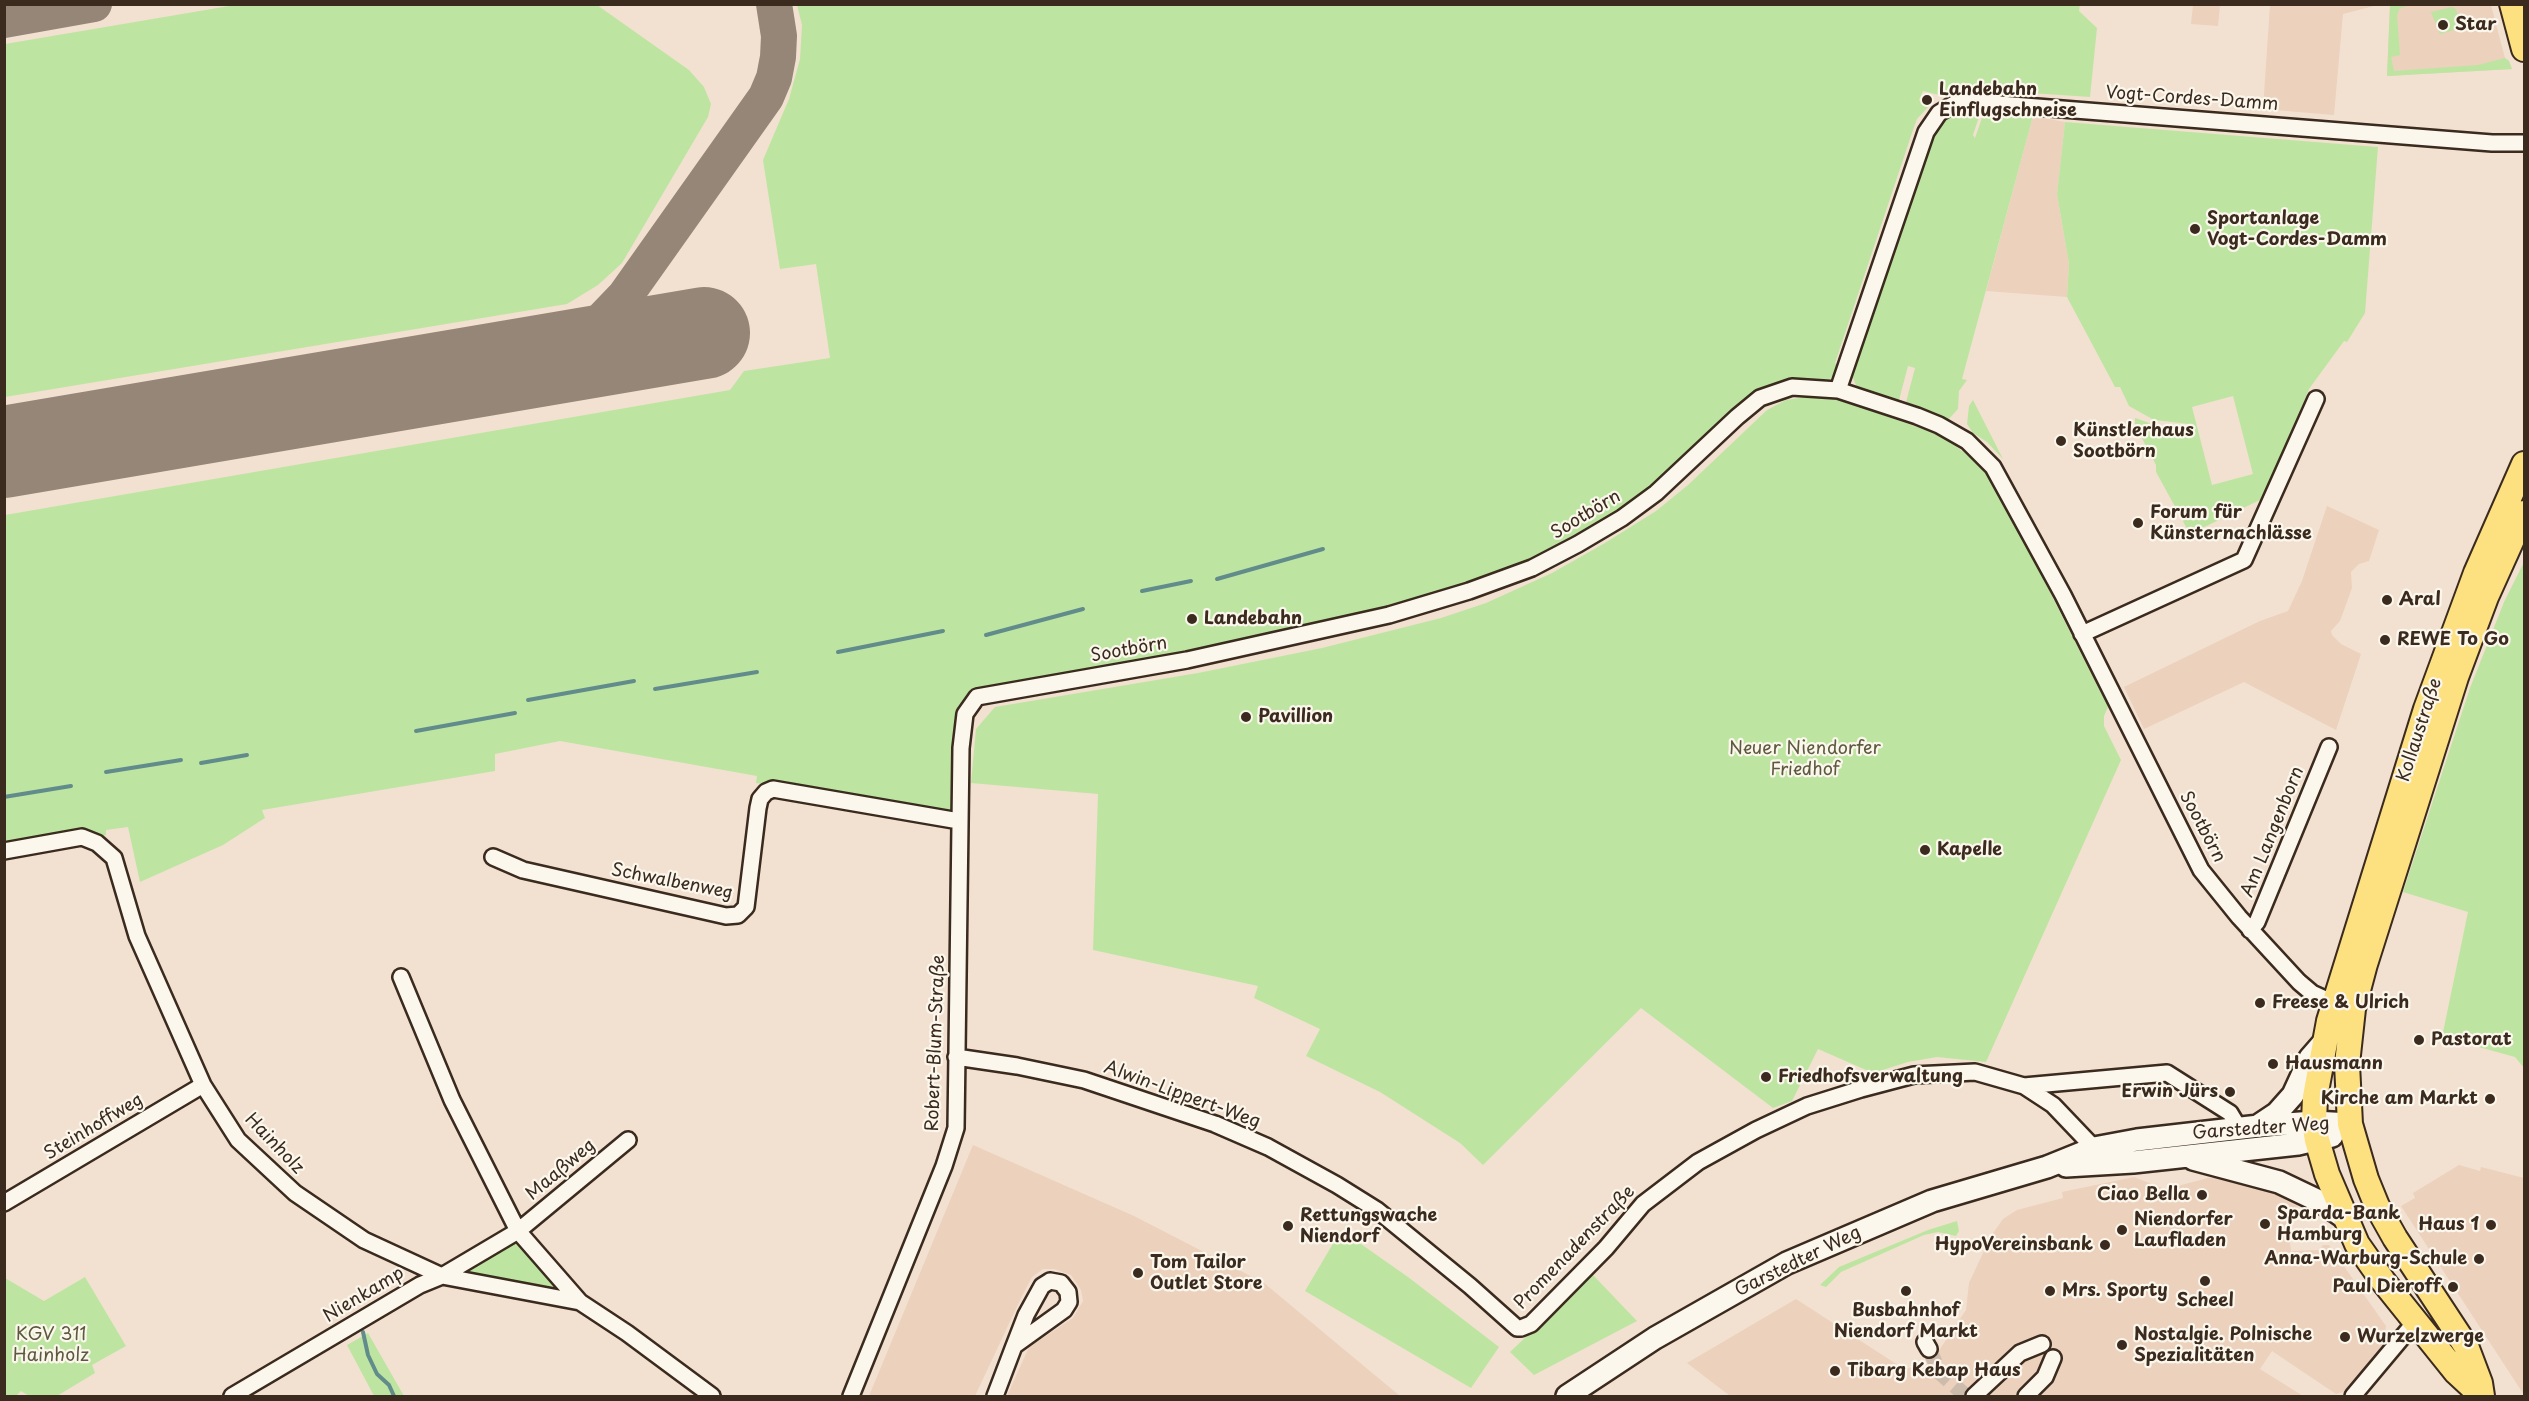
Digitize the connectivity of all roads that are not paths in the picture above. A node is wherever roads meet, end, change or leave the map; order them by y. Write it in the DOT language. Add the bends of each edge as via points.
graph roads {
  1 [pos="2512,4"];
  2 [pos="2524,49"];
  3 [pos="2524,143"];
  4 [pos="1838,390"];
  5 [pos="2316,399"];
  6 [pos="2524,464"];
  7 [pos="2524,513"];
  8 [pos="2082,634"];
  9 [pos="968,707"];
  10 [pos="2329,747"];
  11 [pos="959,821"];
  12 [pos="4,851"];
  13 [pos="493,857"];
  14 [pos="2250,930"];
  15 [pos="401,977"];
  16 [pos="2334,1003"];
  17 [pos="2324,1042"];
  18 [pos="956,1058"];
  19 [pos="203,1085"];
  20 [pos="2024,1086"];
  21 [pos="2350,1124"];
  22 [pos="2249,1127"];
  23 [pos="2315,1131"];
  24 [pos="628,1140"];
  25 [pos="2094,1148"];
  26 [pos="2178,1156"];
  27 [pos="2047,1167"];
  28 [pos="4,1203"];
  29 [pos="2345,1218"];
  30 [pos="518,1231"];
  31 [pos="442,1276"];
  32 [pos="580,1302"];
  33 [pos="2415,1322"];
  34 [pos="1517,1328"];
  35 [pos="2042,1344"];
  36 [pos="1014,1346"];
  37 [pos="2053,1358"];
  38 [pos="232,1396"];
  39 [pos="712,1396"];
  40 [pos="851,1396"];
  41 [pos="995,1396"];
  42 [pos="1567,1396"];
  43 [pos="1974,1396"];
  44 [pos="2026,1396"];
  45 [pos="2353,1396"];
  46 [pos="2482,1396"];
  1 -- 2 [label="main road"];
  3 -- 4 [label="street, Vogt-Cordes-Damm" via="1974,102 1954,104 1939,112 1926,132"];
  4 -- 8 [label="street, Sootbörn" via="1939,424 1979,451 2004,484"];
  4 -- 9 [label="street, Sootbörn" via="1792,387 1760,398 1656,493 1622,518 1532,568 1469,591 1389,615 1187,660 977,697"];
  5 -- 8 [label="street" via="2244,560"];
  6 -- 16 [label="main road, Kollaustraße" via="2445,653"];
  7 -- 21 [label="main road, Kollaustraße" via="2467,644 2365,963 2353,1009 2347,1064"];
  8 -- 14 [label="street, Sootbörn" via="2201,870"];
  9 -- 11 [label="street, Robert-Blum-Straße" via="961,748"];
  10 -- 14 [label="street, Am Langenborn" via="2257,922"];
  11 -- 13 [label="street, Schwalbenweg" via="773,789 760,799 746,908 738,915 726,916 523,870"];
  11 -- 18 [label="street, Robert-Blum-Straße"];
  12 -- 19 [label="street, Hainholz" via="82,837 97,843 114,858 137,936"];
  14 -- 16 [label="street, Sootbörn" via="2307,990"];
  15 -- 30 [label="street, Hainholz" via="452,1100"];
  16 -- 17 [label="main road, Kollaustraße"];
  17 -- 22 [label="main road" via="2310,1058 2293,1095 2277,1113"];
  17 -- 23 [label="main road, Kollaustraße" via="2315,1097"];
  18 -- 34 [label="street, Alwin-Lippert-Weg" via="1084,1080 1215,1124 1268,1147 1377,1210"];
  18 -- 40 [label="street, Robert-Blum-Straße" via="956,1128"];
  19 -- 28 [label="street, Steinhoffweg"];
  19 -- 31 [label="street, Hainholz" via="238,1140 295,1193 364,1240"];
  20 -- 22 [label="street, Promenadenstraße" via="2166,1073"];
  20 -- 25 [label="street, Promenadenstraße" via="2053,1105"];
  20 -- 34 [label="street, Promenadenstraße" via="1975,1072 1914,1076 1807,1106 1766,1125 1698,1162 1643,1204 1531,1324"];
  21 -- 23 [label="main road, Garstedter Weg" via="2332,1136"];
  21 -- 46 [label="main road, Kollaustraße" via="2366,1179 2384,1219 2466,1346"];
  22 -- 23 [label="main road, Garstedter Weg"];
  22 -- 25 [label="main road, Garstedter Weg"];
  23 -- 26 [label="main road, Garstedter Weg" via="2298,1144"];
  23 -- 29 [label="main road, Kollaustraße" via="2326,1174"];
  24 -- 30 [label="street, Maaßweg"];
  25 -- 27 [label="main road, Garstedter Weg"];
  26 -- 27 [label="main road, Garstedter Weg"];
  26 -- 29 [label="main road" via="2279,1182"];
  27 -- 42 [label="main road, Garstedter Weg" via="1932,1201 1787,1263 1655,1338"];
  29 -- 33 [label="main road, Kollaustraße" via="2358,1244"];
  30 -- 31 [label="street, Nienkamp"];
  30 -- 32 [label="street, Hainholz"];
  31 -- 32 [label="street, Hainholz"];
  31 -- 38 [label="street, Nienkamp" via="420,1284"];
  32 -- 39 [label="street, Hainholz"];
  33 -- 45 [label="street"];
  33 -- 46 [label="main road, Kollaustraße" via="2456,1372"];
  35 -- 43 [label="street" via="2020,1353"];
  36 -- 41 [label="street"];
  37 -- 44 [label="street" via="2045,1377"];
}
